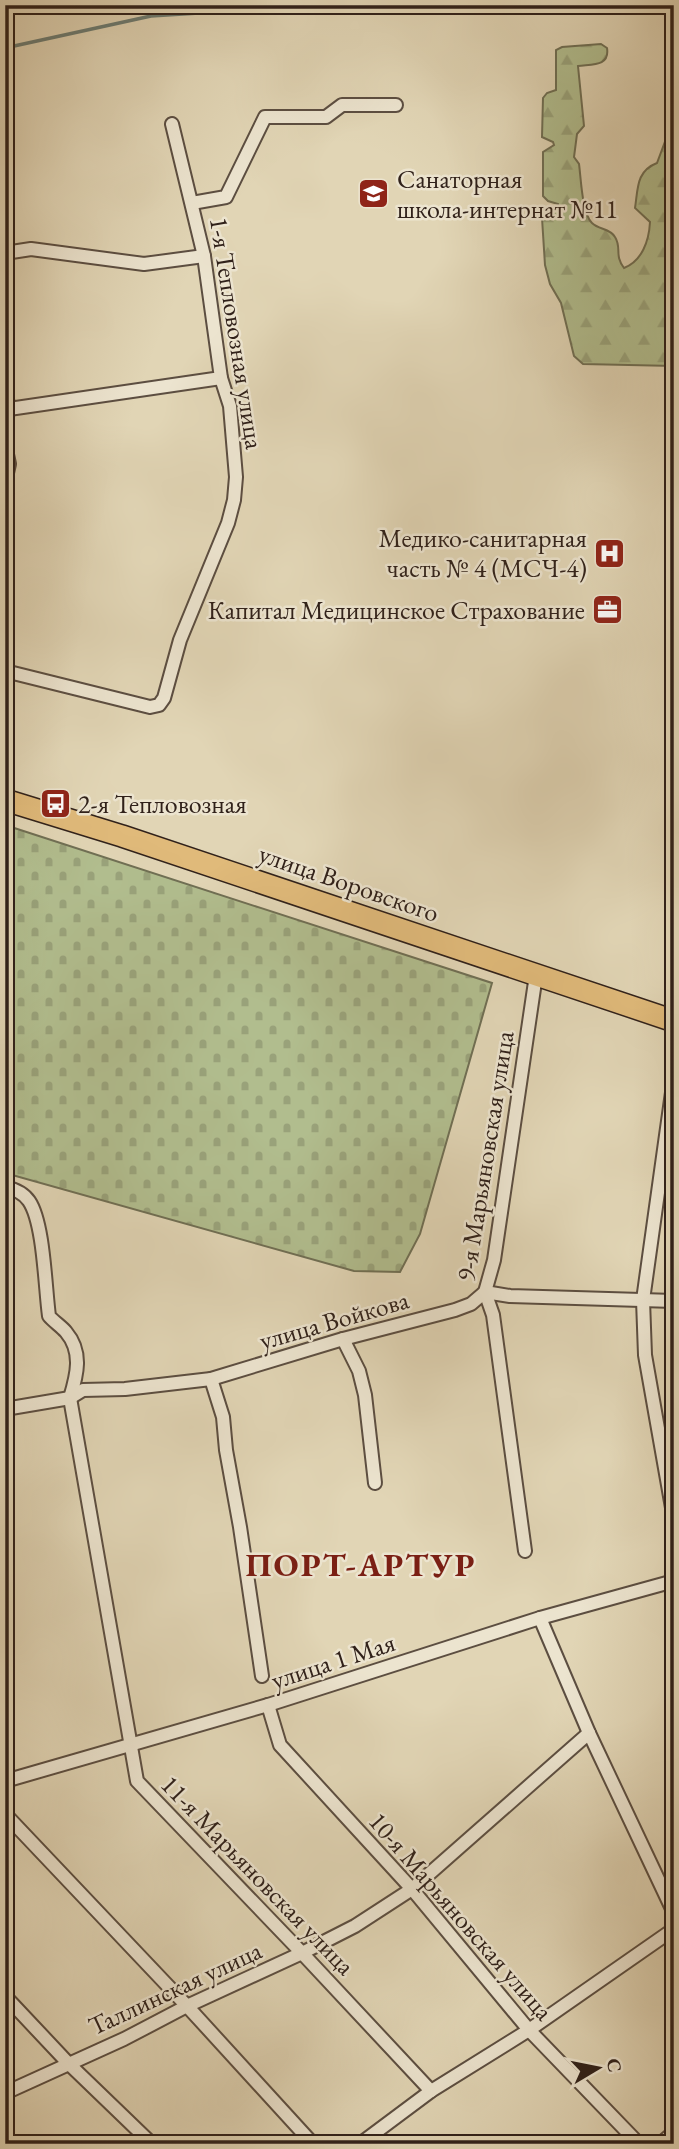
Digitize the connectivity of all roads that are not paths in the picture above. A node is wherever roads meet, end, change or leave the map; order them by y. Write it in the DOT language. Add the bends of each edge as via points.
graph roads {
  1 [pos="396,105"];
  2 [pos="172,124"];
  3 [pos="192,203"];
  4 [pos="5,253"];
  5 [pos="204,256"];
  6 [pos="221,378"];
  7 [pos="5,390"];
  8 [pos="7,410"];
  9 [pos="5,445"];
  10 [pos="5,482"];
  11 [pos="5,671"];
  12 [pos="5,800"];
  13 [pos="536,975"];
  14 [pos="674,1021"];
  15 [pos="674,1078"];
  16 [pos="5,1187"];
  17 [pos="485,1292"];
  18 [pos="643,1300"];
  19 [pos="674,1301"];
  20 [pos="343,1339"];
  21 [pos="78,1371"];
  22 [pos="211,1379"];
  23 [pos="93,1388"];
  24 [pos="70,1398"];
  25 [pos="5,1409"];
  26 [pos="375,1483"];
  27 [pos="674,1519"];
  28 [pos="525,1550"];
  29 [pos="674,1581"];
  30 [pos="540,1618"];
  31 [pos="262,1676"];
  32 [pos="268,1706"];
  33 [pos="589,1733"];
  34 [pos="130,1745"];
  35 [pos="5,1781"];
  36 [pos="5,1814"];
  37 [pos="412,1889"];
  38 [pos="674,1913"];
  39 [pos="674,1929"];
  40 [pos="302,1953"];
  41 [pos="5,1996"];
  42 [pos="187,2006"];
  43 [pos="529,2030"];
  44 [pos="68,2063"];
  45 [pos="431,2091"];
  46 [pos="5,2093"];
  47 [pos="674,2132"];
  48 [pos="152,2144"];
  49 [pos="313,2144"];
  50 [pos="360,2144"];
  51 [pos="639,2144"];
  52 [pos="660,2144"];
  1 -- 3 [label="street" via="342,105 326,117 265,117 226,197"];
  2 -- 3 [label="street, 1-я Тепловозная улица"];
  3 -- 5 [label="street, 1-я Тепловозная улица"];
  4 -- 5 [label="street" via="31,248 144,264"];
  5 -- 6 [label="street, 1-я Тепловозная улица"];
  6 -- 8 [label="street"];
  6 -- 11 [label="street, 1-я Тепловозная улица" via="234,437 234,500 159,705 150,707"];
  7 -- 8 [label="street"];
  9 -- 10 [label="street" via="9,464"];
  12 -- 13 [label="main road, улица Воровского"];
  13 -- 14 [label="main road, улица Воровского"];
  13 -- 17 [label="street, 9-я Марьяновская улица" via="494,1260"];
  15 -- 18 [label="street"];
  16 -- 21 [label="street" via="28,1199 37,1219 49,1316 74,1344"];
  17 -- 18 [label="street"];
  17 -- 20 [label="street, улица Войкова" via="456,1310"];
  17 -- 28 [label="street, 9-я Марьяновская улица" via="493,1315"];
  18 -- 19 [label="street"];
  18 -- 27 [label="street" via="645,1355"];
  20 -- 22 [label="street, улица Войкова"];
  20 -- 26 [label="street" via="365,1395"];
  21 -- 23 [label="street"];
  21 -- 24 [label="street, 11-я Марьяновская улица"];
  22 -- 23 [label="street, улица Войкова"];
  22 -- 31 [label="street" via="223,1417"];
  23 -- 24 [label="street, улица Войкова"];
  24 -- 25 [label="street, улица Войкова"];
  24 -- 34 [label="street, 11-я Марьяновская улица"];
  29 -- 30 [label="street, улица 1 Мая"];
  30 -- 32 [label="street, улица 1 Мая"];
  30 -- 33 [label="street"];
  32 -- 34 [label="street, улица 1 Мая"];
  32 -- 37 [label="street, 10-я Марьяновская улица" via="280,1745"];
  33 -- 37 [label="street, Таллинская улица"];
  33 -- 38 [label="street"];
  34 -- 35 [label="street, улица 1 Мая"];
  34 -- 40 [label="street, 11-я Марьяновская улица" via="137,1781"];
  36 -- 42 [label="street"];
  37 -- 40 [label="street, Таллинская улица"];
  37 -- 43 [label="street, 10-я Марьяновская улица"];
  39 -- 43 [label="street"];
  40 -- 42 [label="street, Таллинская улица"];
  40 -- 45 [label="street, 11-я Марьяновская улица"];
  41 -- 44 [label="street"];
  42 -- 44 [label="street, Таллинская улица"];
  42 -- 49 [label="street"];
  43 -- 45 [label="street"];
  43 -- 51 [label="street, 10-я Марьяновская улица"];
  44 -- 46 [label="street, Таллинская улица"];
  44 -- 48 [label="street"];
  45 -- 50 [label="street"];
  47 -- 52 [label="street"];
}
